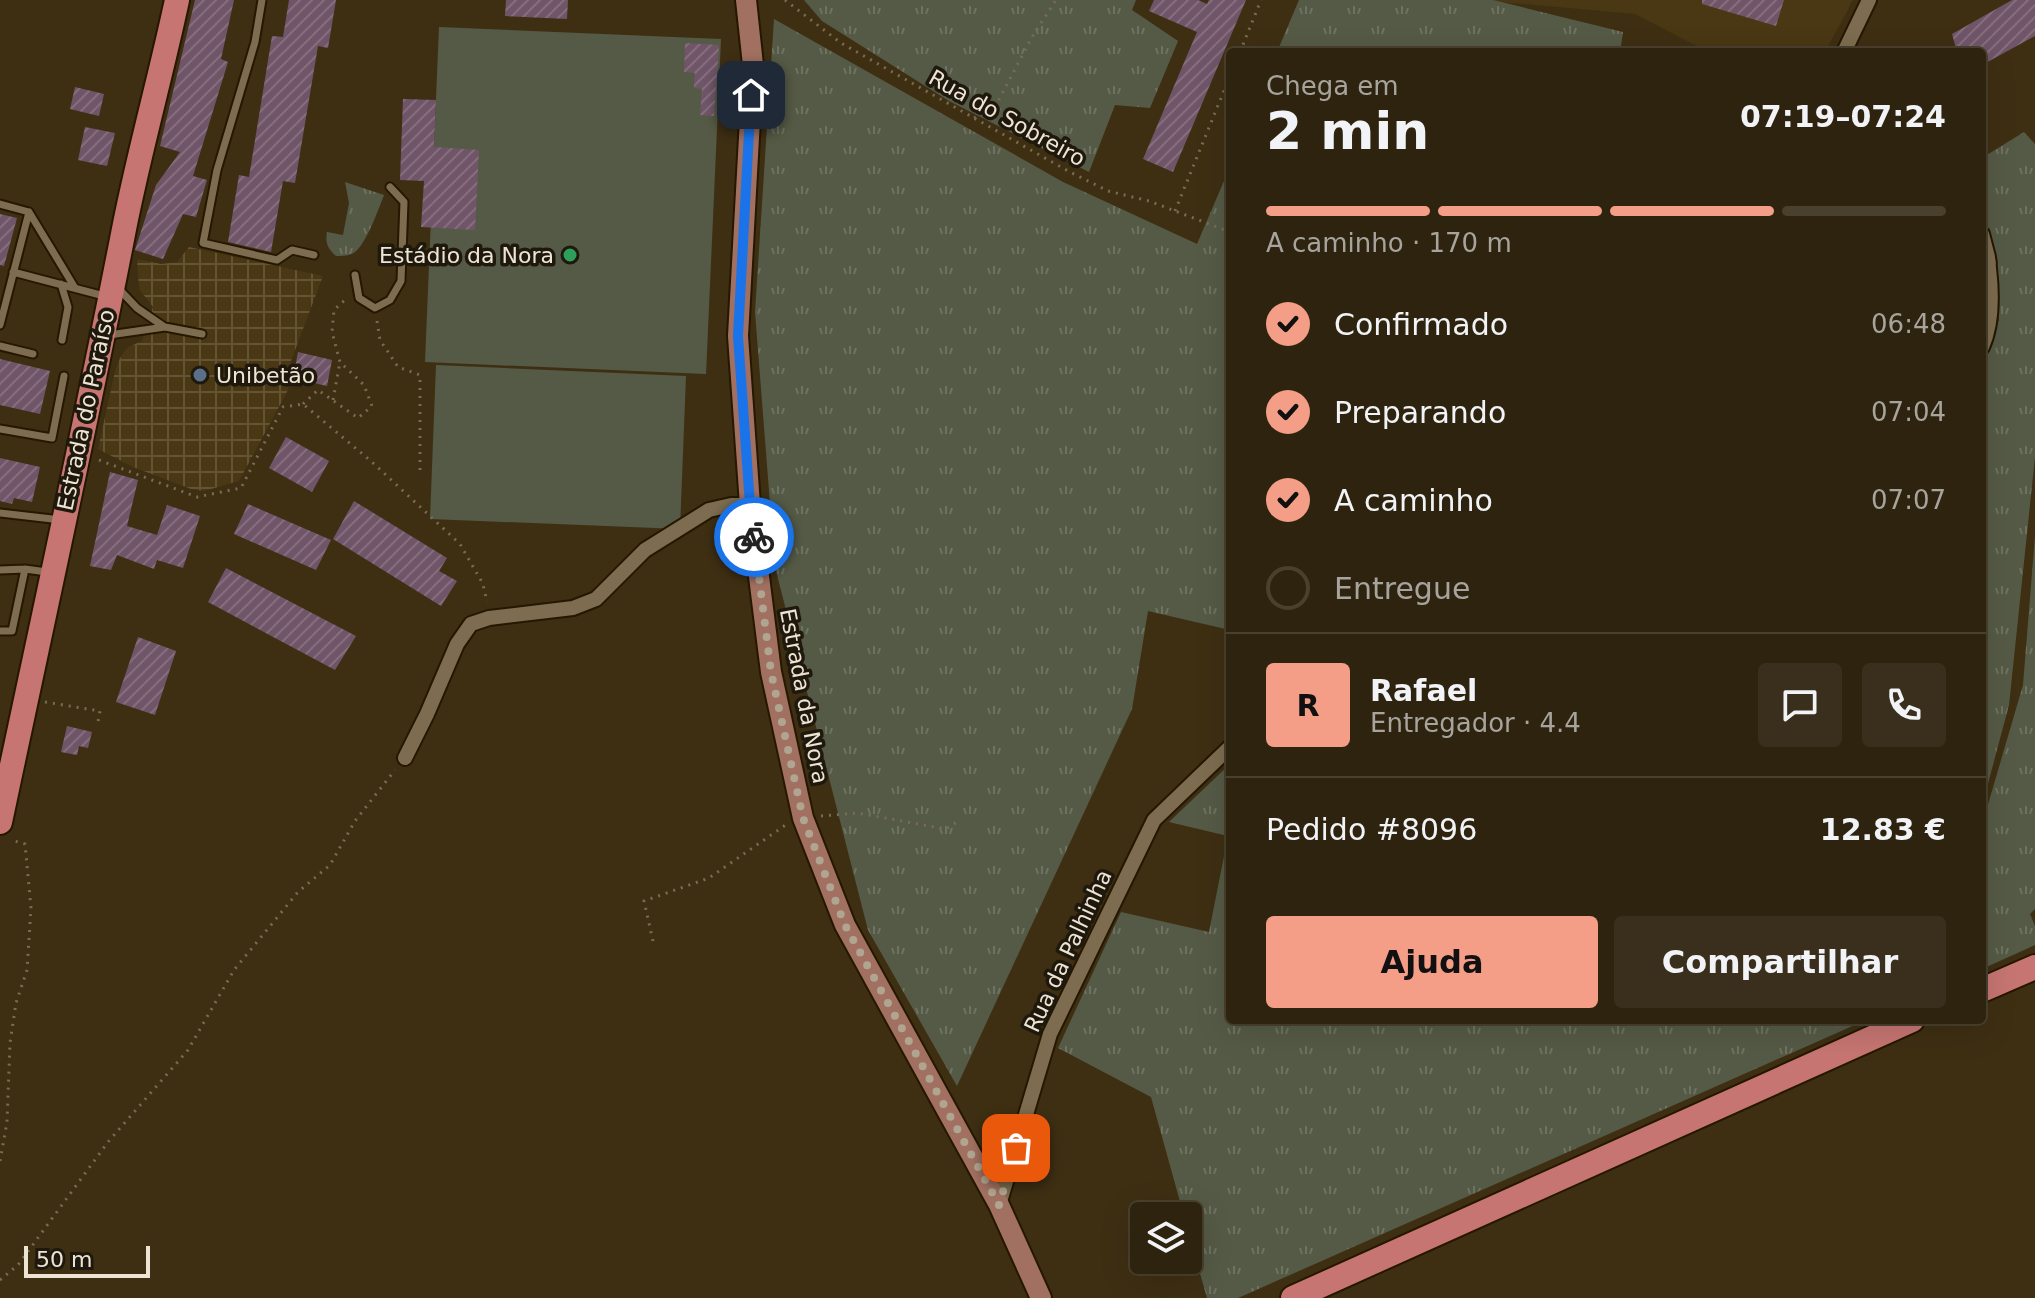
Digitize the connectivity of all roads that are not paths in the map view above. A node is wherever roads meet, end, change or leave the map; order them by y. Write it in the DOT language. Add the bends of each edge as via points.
graph roads {
  1 [pos="177,0"];
  2 [pos="262,0"];
  3 [pos="746,0"];
  4 [pos="1869,0"];
  5 [pos="1850,48"];
  6 [pos="390,187"];
  7 [pos="0,204"];
  8 [pos="29,212"];
  9 [pos="314,255"];
  10 [pos="1986,270"];
  11 [pos="13,272"];
  12 [pos="355,275"];
  13 [pos="61,284"];
  14 [pos="75,288"];
  15 [pos="112,290"];
  16 [pos="1986,311"];
  17 [pos="1989,318"];
  18 [pos="0,325"];
  19 [pos="165,327"];
  20 [pos="202,334"];
  21 [pos="102,336"];
  22 [pos="1986,339"];
  23 [pos="62,340"];
  24 [pos="0,346"];
  25 [pos="33,354"];
  26 [pos="64,376"];
  27 [pos="0,429"];
  28 [pos="750,505"];
  29 [pos="0,513"];
  30 [pos="64,520"];
  31 [pos="25,569"];
  32 [pos="0,570"];
  33 [pos="54,573"];
  34 [pos="0,631"];
  35 [pos="1226,751"];
  36 [pos="405,758"];
  37 [pos="0,822"];
  38 [pos="2035,967"];
  39 [pos="1986,988"];
  40 [pos="1903,1024"];
  41 [pos="999,1205"];
  42 [pos="1041,1298"];
  43 [pos="1293,1298"];
  1 -- 15 [label="main road, Estrada do Paraíso"];
  2 -- 9 [label="lane" via="203,243 277,260 292,250"];
  3 -- 28 [label="street, Estrada da Nora" via="753,65 738,336"];
  4 -- 5 [label="street"];
  6 -- 12 [label="lane" via="404,202 401,281 390,300 375,308 359,298"];
  7 -- 8 [label="lane"];
  8 -- 11 [label="lane"];
  8 -- 14 [label="lane"];
  10 -- 17 [label="street"];
  11 -- 13 [label="lane"];
  11 -- 18 [label="lane"];
  13 -- 14 [label="lane"];
  13 -- 23 [label="lane" via="68,307"];
  14 -- 15 [label="lane"];
  15 -- 19 [label="lane"];
  15 -- 21 [label="main road, Estrada do Paraíso"];
  16 -- 17 [label="street"];
  17 -- 22 [label="street"];
  19 -- 20 [label="lane"];
  19 -- 21 [label="lane"];
  21 -- 30 [label="main road, Estrada do Paraíso"];
  24 -- 25 [label="lane"];
  26 -- 27 [label="lane" via="52,438"];
  28 -- 36 [label="street" via="709,510 645,550 596,599 573,608 471,624"];
  28 -- 41 [label="street, Estrada da Nora" via="771,672 803,818 845,925"];
  29 -- 30 [label="lane"];
  30 -- 33 [label="main road, Estrada do Paraíso"];
  31 -- 32 [label="lane"];
  31 -- 33 [label="lane"];
  31 -- 34 [label="lane" via="12,631"];
  33 -- 37 [label="main road, Estrada do Paraíso"];
  35 -- 41 [label="street, Rua da Palhinha" via="1154,820 1050,1034"];
  38 -- 39 [label="main road"];
  40 -- 43 [label="main road"];
  41 -- 42 [label="street, Estrada da Nora"];
}
